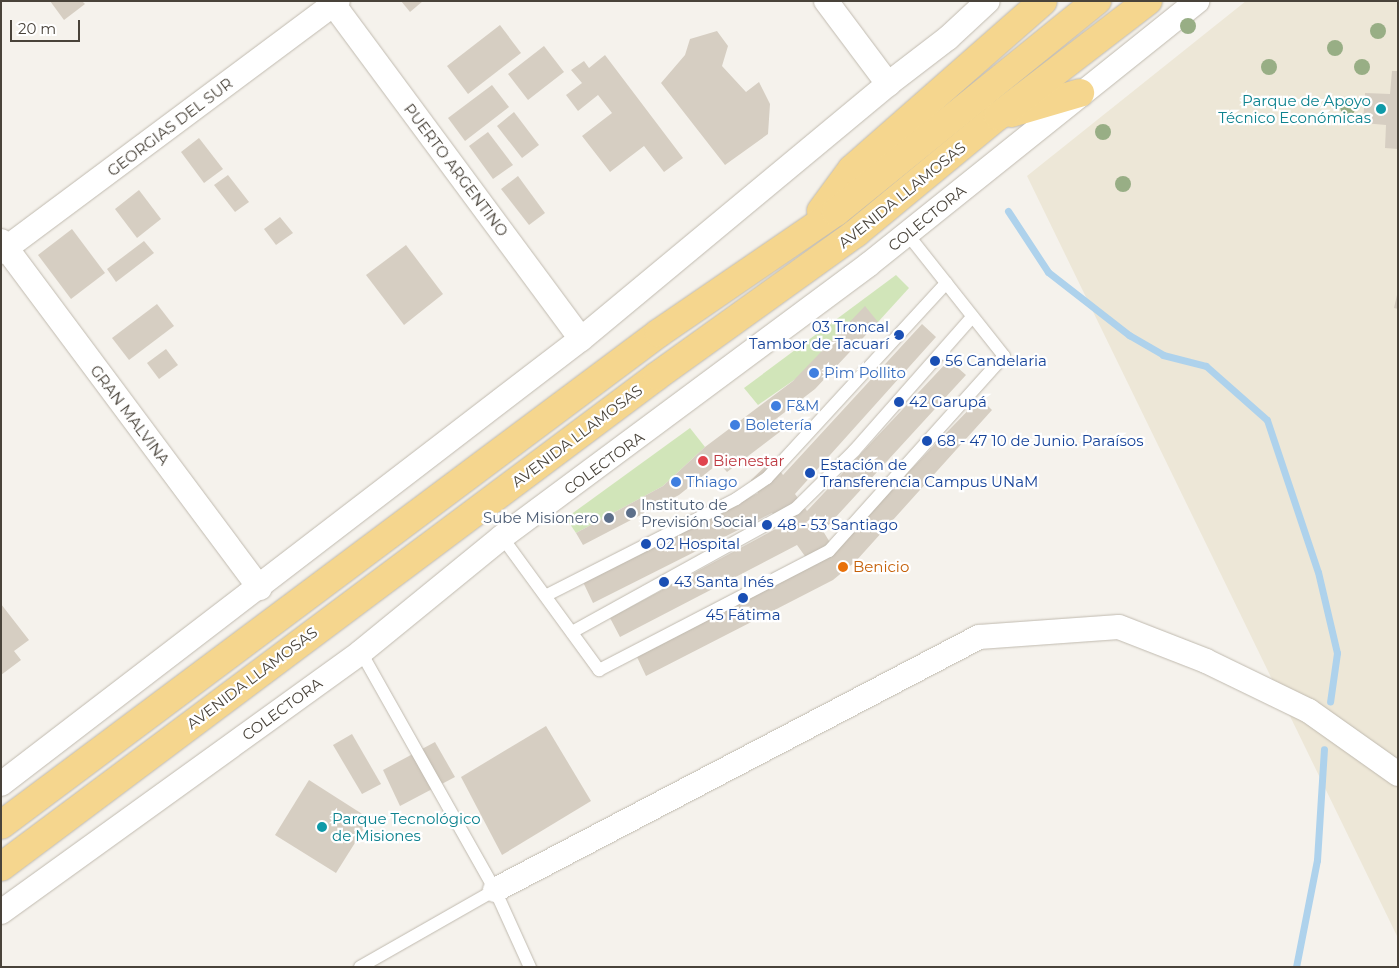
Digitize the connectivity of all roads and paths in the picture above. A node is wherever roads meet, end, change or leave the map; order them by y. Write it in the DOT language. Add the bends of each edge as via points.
graph roads {
  1 [pos="826,1"];
  2 [pos="988,1"];
  3 [pos="1043,1"];
  4 [pos="1097,1"];
  5 [pos="1148,1"];
  6 [pos="1197,1"];
  7 [pos="334,2"];
  8 [pos="888,84"];
  9 [pos="1080,93"];
  10 [pos="998,116"];
  11 [pos="803,234"];
  12 [pos="908,235"];
  13 [pos="3,247"];
  14 [pos="946,283"];
  15 [pos="972,316"];
  16 [pos="581,339"];
  17 [pos="502,537"];
  18 [pos="260,588"];
  19 [pos="546,595"];
  20 [pos="572,632"];
  21 [pos="361,652"];
  22 [pos="1398,774"];
  23 [pos="1,784"];
  24 [pos="1,825"];
  25 [pos="1,867"];
  26 [pos="495,890"];
  27 [pos="1,912"];
  28 [pos="360,967"];
  29 [pos="530,967"];
  1 -- 8 [label="street"];
  2 -- 8 [label="street" via="948,38"];
  3 -- 11 [label="highway" via="852,169"];
  4 -- 11 [label="highway, AVENIDA LLAMOSAS" via="836,212"];
  5 -- 10 [label="highway, AVENIDA LLAMOSAS"];
  6 -- 9 [label="street, COLECTORA"];
  7 -- 13 [label="street, GEORGIAS DEL SUR"];
  7 -- 16 [label="street, PUERTO ARGENTINO"];
  8 -- 16 [label="street"];
  9 -- 10 [label="highway"];
  9 -- 12 [label="street, COLECTORA"];
  10 -- 25 [label="highway, AVENIDA LLAMOSAS" via="856,233 657,376"];
  11 -- 24 [label="highway, AVENIDA LLAMOSAS" via="659,333"];
  12 -- 14 [label="lane"];
  12 -- 17 [label="street, COLECTORA"];
  13 -- 18 [label="street, GRAN MALVINA"];
  14 -- 15 [label="lane"];
  14 -- 19 [label="lane" via="767,478 736,499"];
  15 -- 20 [label="lane" via="854,451 796,509"];
  15 -- 20 [label="lane" via="1004,356 829,551 599,670"];
  16 -- 18 [label="street"];
  17 -- 19 [label="lane"];
  17 -- 21 [label="street, COLECTORA"];
  18 -- 23 [label="street"];
  19 -- 20 [label="lane"];
  21 -- 26 [label="lane"];
  21 -- 27 [label="street, COLECTORA"];
  22 -- 26 [label="street" via="1309,711 1206,661 1119,627 979,637"];
  26 -- 28 [label="lane"];
  26 -- 29 [label="lane"];
}
